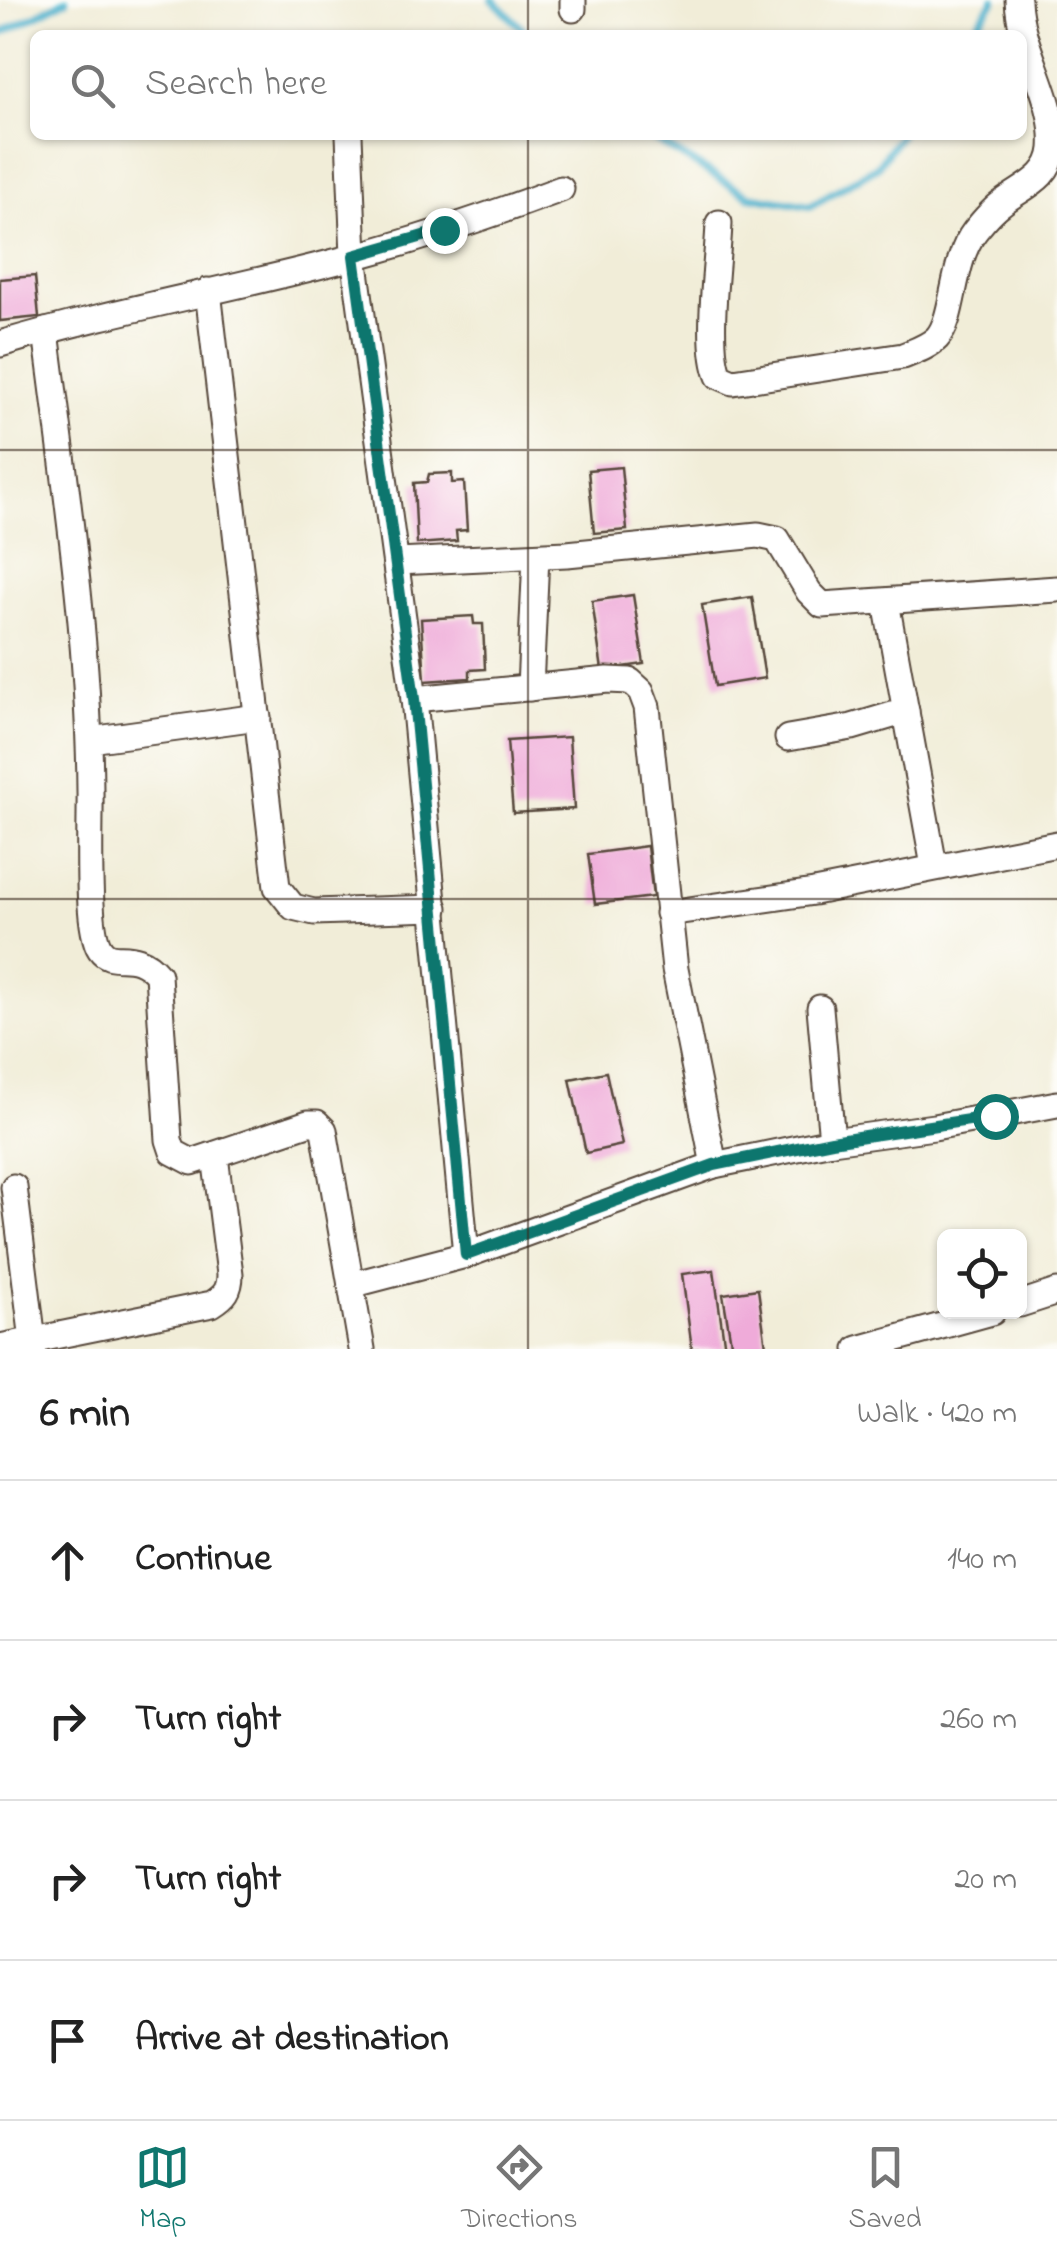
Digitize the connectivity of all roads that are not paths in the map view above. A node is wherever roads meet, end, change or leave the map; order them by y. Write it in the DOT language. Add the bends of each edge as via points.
graph roads {
  1 [pos="1018,0"];
  2 [pos="1026,30"];
  3 [pos="1027,32"];
  4 [pos="349,140"];
  5 [pos="561,189"];
  6 [pos="719,222"];
  7 [pos="354,256"];
  8 [pos="208,291"];
  9 [pos="46,330"];
  10 [pos="0,344"];
  11 [pos="536,556"];
  12 [pos="397,562"];
  13 [pos="1057,589"];
  14 [pos="886,602"];
  15 [pos="530,688"];
  16 [pos="414,699"];
  17 [pos="906,711"];
  18 [pos="258,718"];
  19 [pos="788,738"];
  20 [pos="90,740"];
  21 [pos="1057,844"];
  22 [pos="934,866"];
  23 [pos="435,908"];
  24 [pos="668,913"];
  25 [pos="820,1008"];
  26 [pos="1057,1104"];
  27 [pos="832,1141"];
  28 [pos="215,1156"];
  29 [pos="714,1165"];
  30 [pos="14,1188"];
  31 [pos="466,1255"];
  32 [pos="351,1285"];
  33 [pos="1057,1292"];
  34 [pos="1027,1302"];
  35 [pos="967,1319"];
  36 [pos="33,1345"];
  37 [pos="0,1348"];
  38 [pos="362,1349"];
  39 [pos="858,1349"];
  1 -- 2 [label="street"];
  3 -- 6 [label="street" via="1053,124 1053,153 1046,171 974,232 958,260 945,324 926,346 903,356 733,382 718,376"];
  4 -- 7 [label="street"];
  5 -- 7 [label="street"];
  7 -- 8 [label="street"];
  7 -- 12 [label="street"];
  8 -- 9 [label="street"];
  8 -- 18 [label="street"];
  9 -- 10 [label="street"];
  9 -- 20 [label="street"];
  11 -- 12 [label="street"];
  11 -- 14 [label="street" via="758,534 777,539 822,605"];
  11 -- 15 [label="street"];
  12 -- 16 [label="street"];
  13 -- 14 [label="street"];
  14 -- 17 [label="street"];
  15 -- 16 [label="street"];
  15 -- 24 [label="street" via="630,681 641,691"];
  16 -- 23 [label="street"];
  17 -- 19 [label="street"];
  17 -- 22 [label="street"];
  18 -- 20 [label="street"];
  18 -- 23 [label="street" via="272,864 293,907"];
  20 -- 28 [label="street" via="96,937 112,958 147,961 158,975 172,1152 192,1162"];
  21 -- 22 [label="street"];
  22 -- 24 [label="street"];
  23 -- 31 [label="street"];
  24 -- 29 [label="street"];
  25 -- 27 [label="street"];
  26 -- 27 [label="street"];
  27 -- 29 [label="street"];
  28 -- 32 [label="street" via="317,1123 324,1130"];
  28 -- 36 [label="street" via="230,1274 223,1297"];
  29 -- 31 [label="street"];
  30 -- 36 [label="street"];
  31 -- 32 [label="street"];
  32 -- 38 [label="street"];
  33 -- 34 [label="street"];
  35 -- 39 [label="street"];
  36 -- 37 [label="street"];
}
